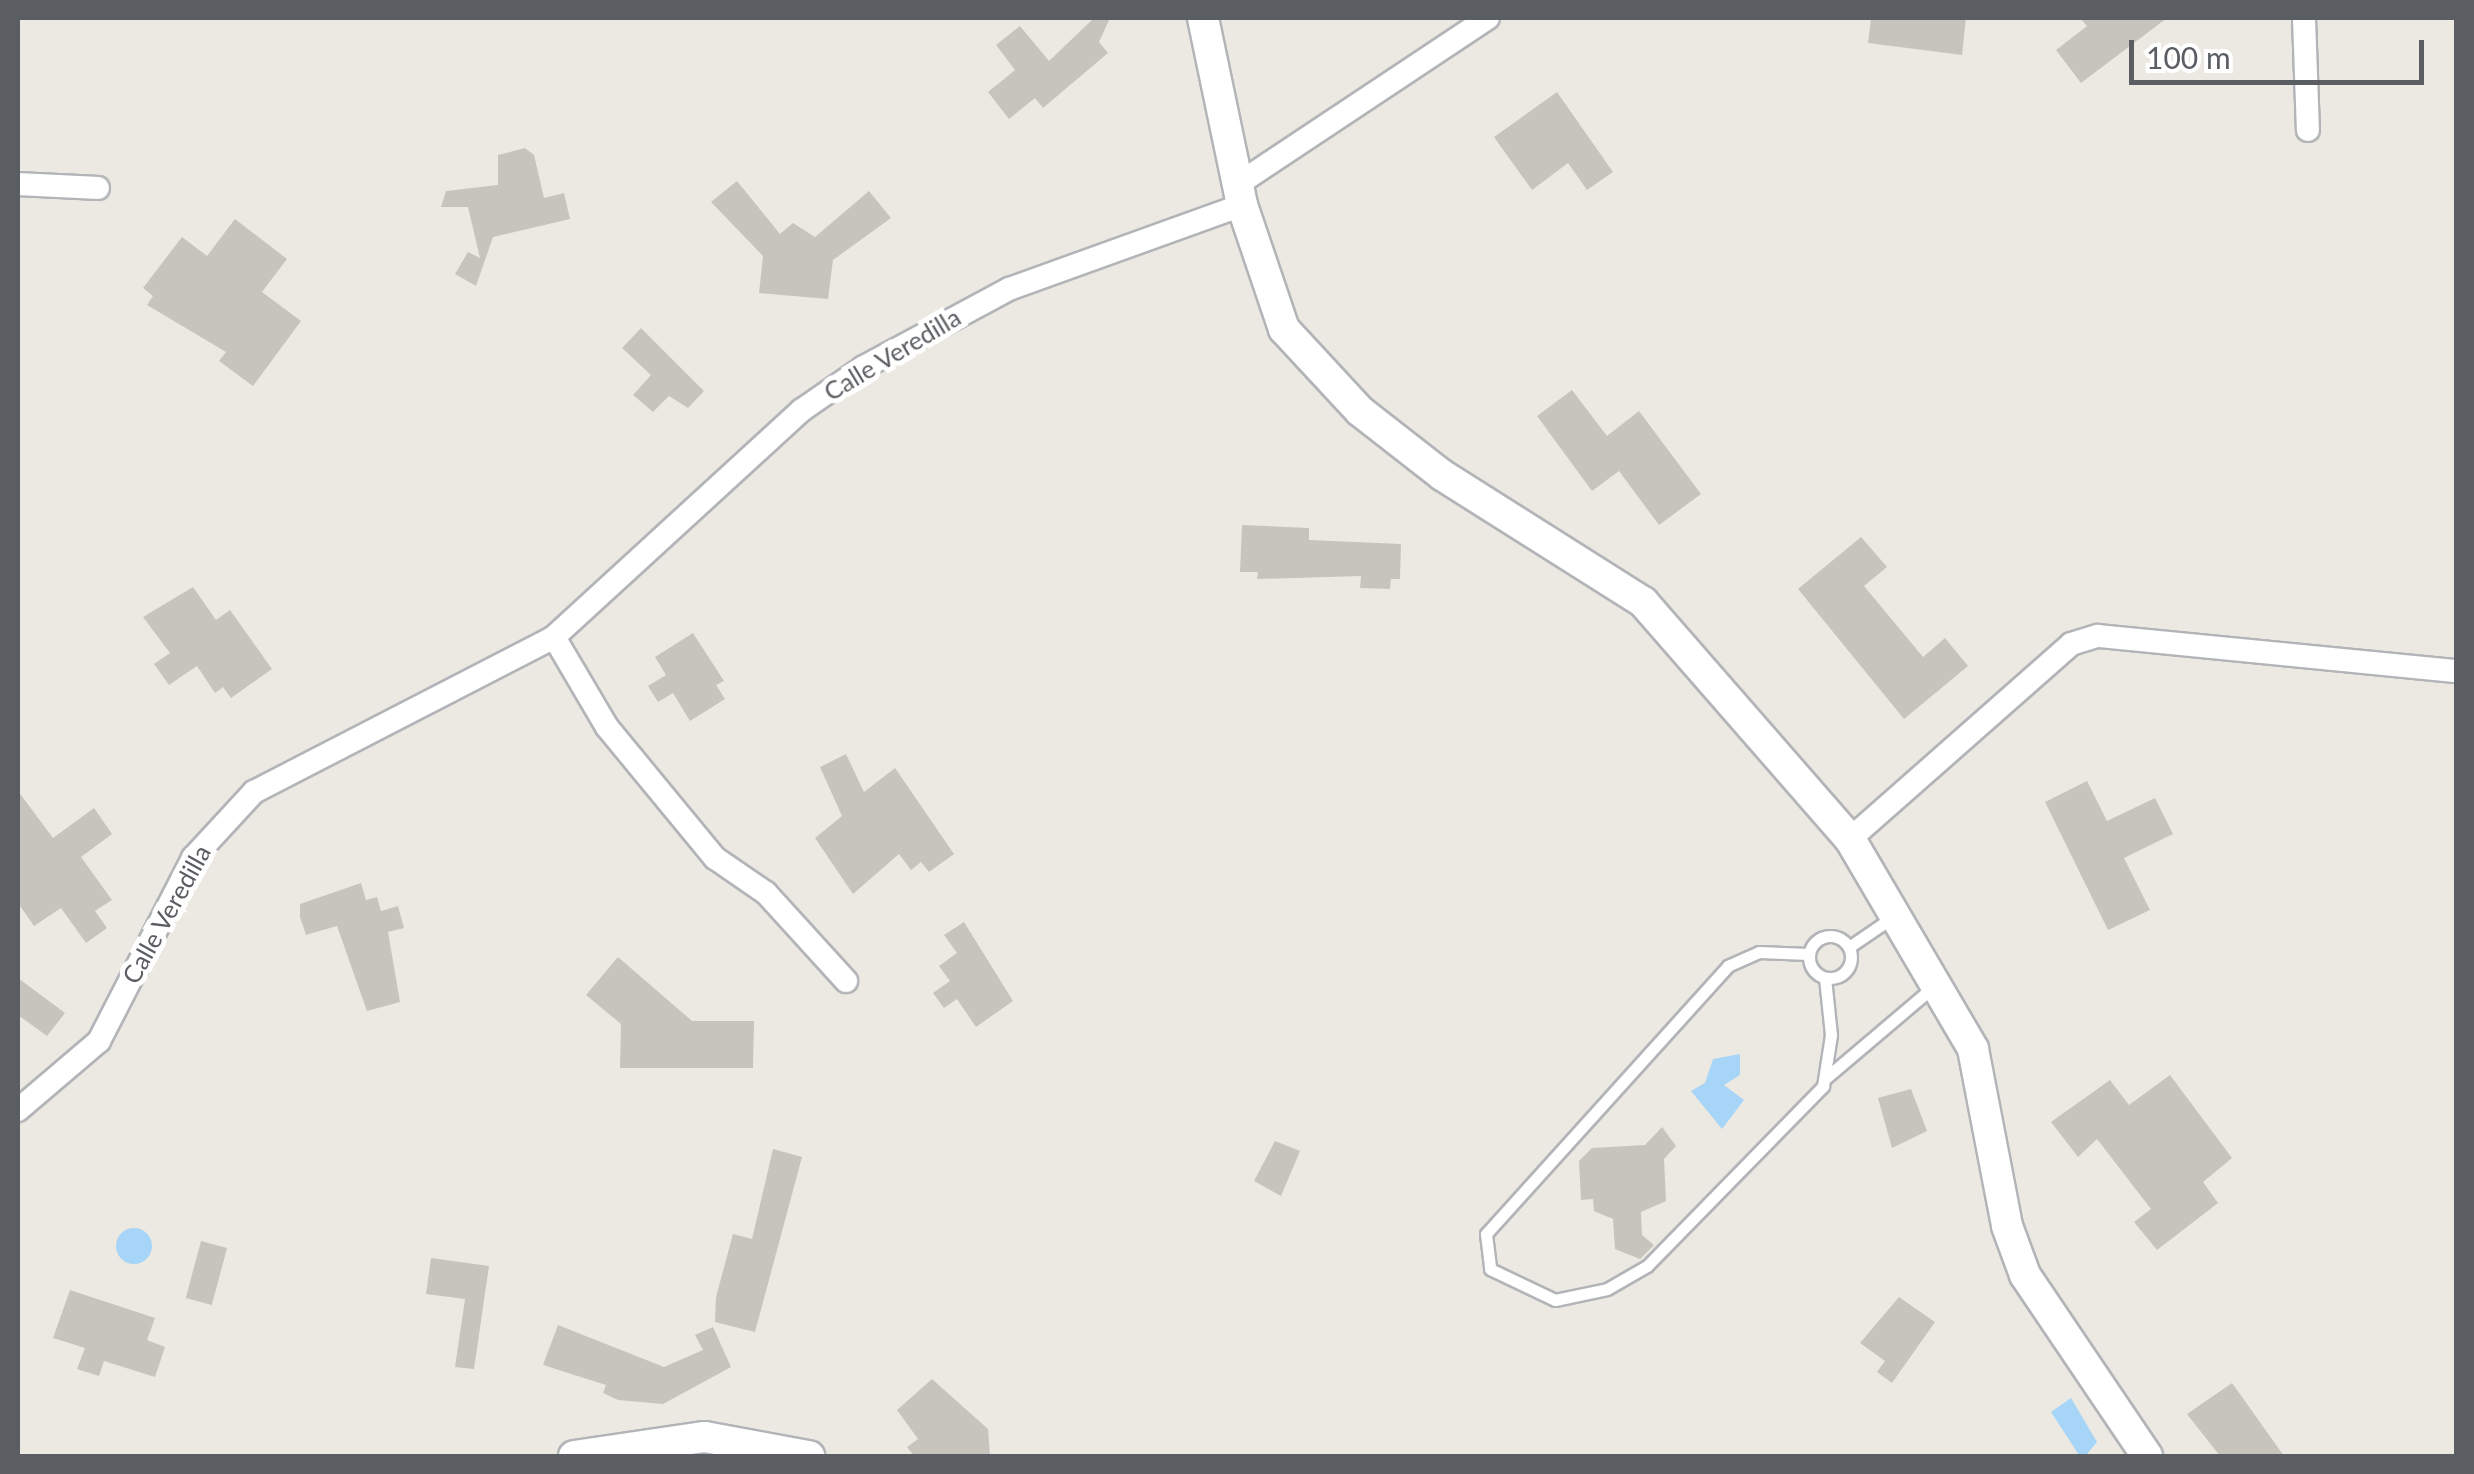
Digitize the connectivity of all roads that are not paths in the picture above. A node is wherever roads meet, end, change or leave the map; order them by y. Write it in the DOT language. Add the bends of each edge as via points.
graph roads {
  1 [pos="1204,18"];
  2 [pos="1488,18"];
  3 [pos="2304,18"];
  4 [pos="2308,130"];
  5 [pos="18,184"];
  6 [pos="98,188"];
  7 [pos="1240,194"];
  8 [pos="554,637"];
  9 [pos="2456,671"];
  10 [pos="1850,839"];
  11 [pos="1897,915"];
  12 [pos="1849,947"];
  13 [pos="1808,954"];
  14 [pos="1824,978"];
  15 [pos="846,981"];
  16 [pos="1937,986"];
  17 [pos="1826,1077"];
  18 [pos="18,1110"];
  19 [pos="574,1456"];
  20 [pos="808,1456"];
  21 [pos="2147,1456"];
  1 -- 7 [label="street"];
  2 -- 7 [label="street, Calle Veredilla"];
  3 -- 4 [label="street"];
  5 -- 6 [label="street"];
  7 -- 8 [label="street, Calle Veredilla" via="1008,289 843,380"];
  7 -- 10 [label="street" via="1265,288 1284,330 1320,374 1442,474 1642,602"];
  8 -- 15 [label="street" via="607,727 715,858 766,892"];
  8 -- 18 [label="street, Calle Veredilla" via="235,808 193,858 98,1041"];
  9 -- 10 [label="street" via="2098,636 2071,644"];
  10 -- 11 [label="street"];
  11 -- 12 [label="lane"];
  11 -- 16 [label="street"];
  12 -- 13 [label="lane" via="1826,936"];
  12 -- 14 [label="lane" via="1847,970"];
  13 -- 14 [label="lane"];
  13 -- 17 [label="lane" via="1758,952 1728,966 1486,1234 1490,1268 1555,1300 1631,1279 1699,1219"];
  14 -- 17 [label="lane"];
  16 -- 17 [label="lane" via="1920,992 1857,1058"];
  16 -- 21 [label="street" via="1972,1049 1990,1107 2014,1251"];
  19 -- 20 [label="street" via="705,1437"];
}
